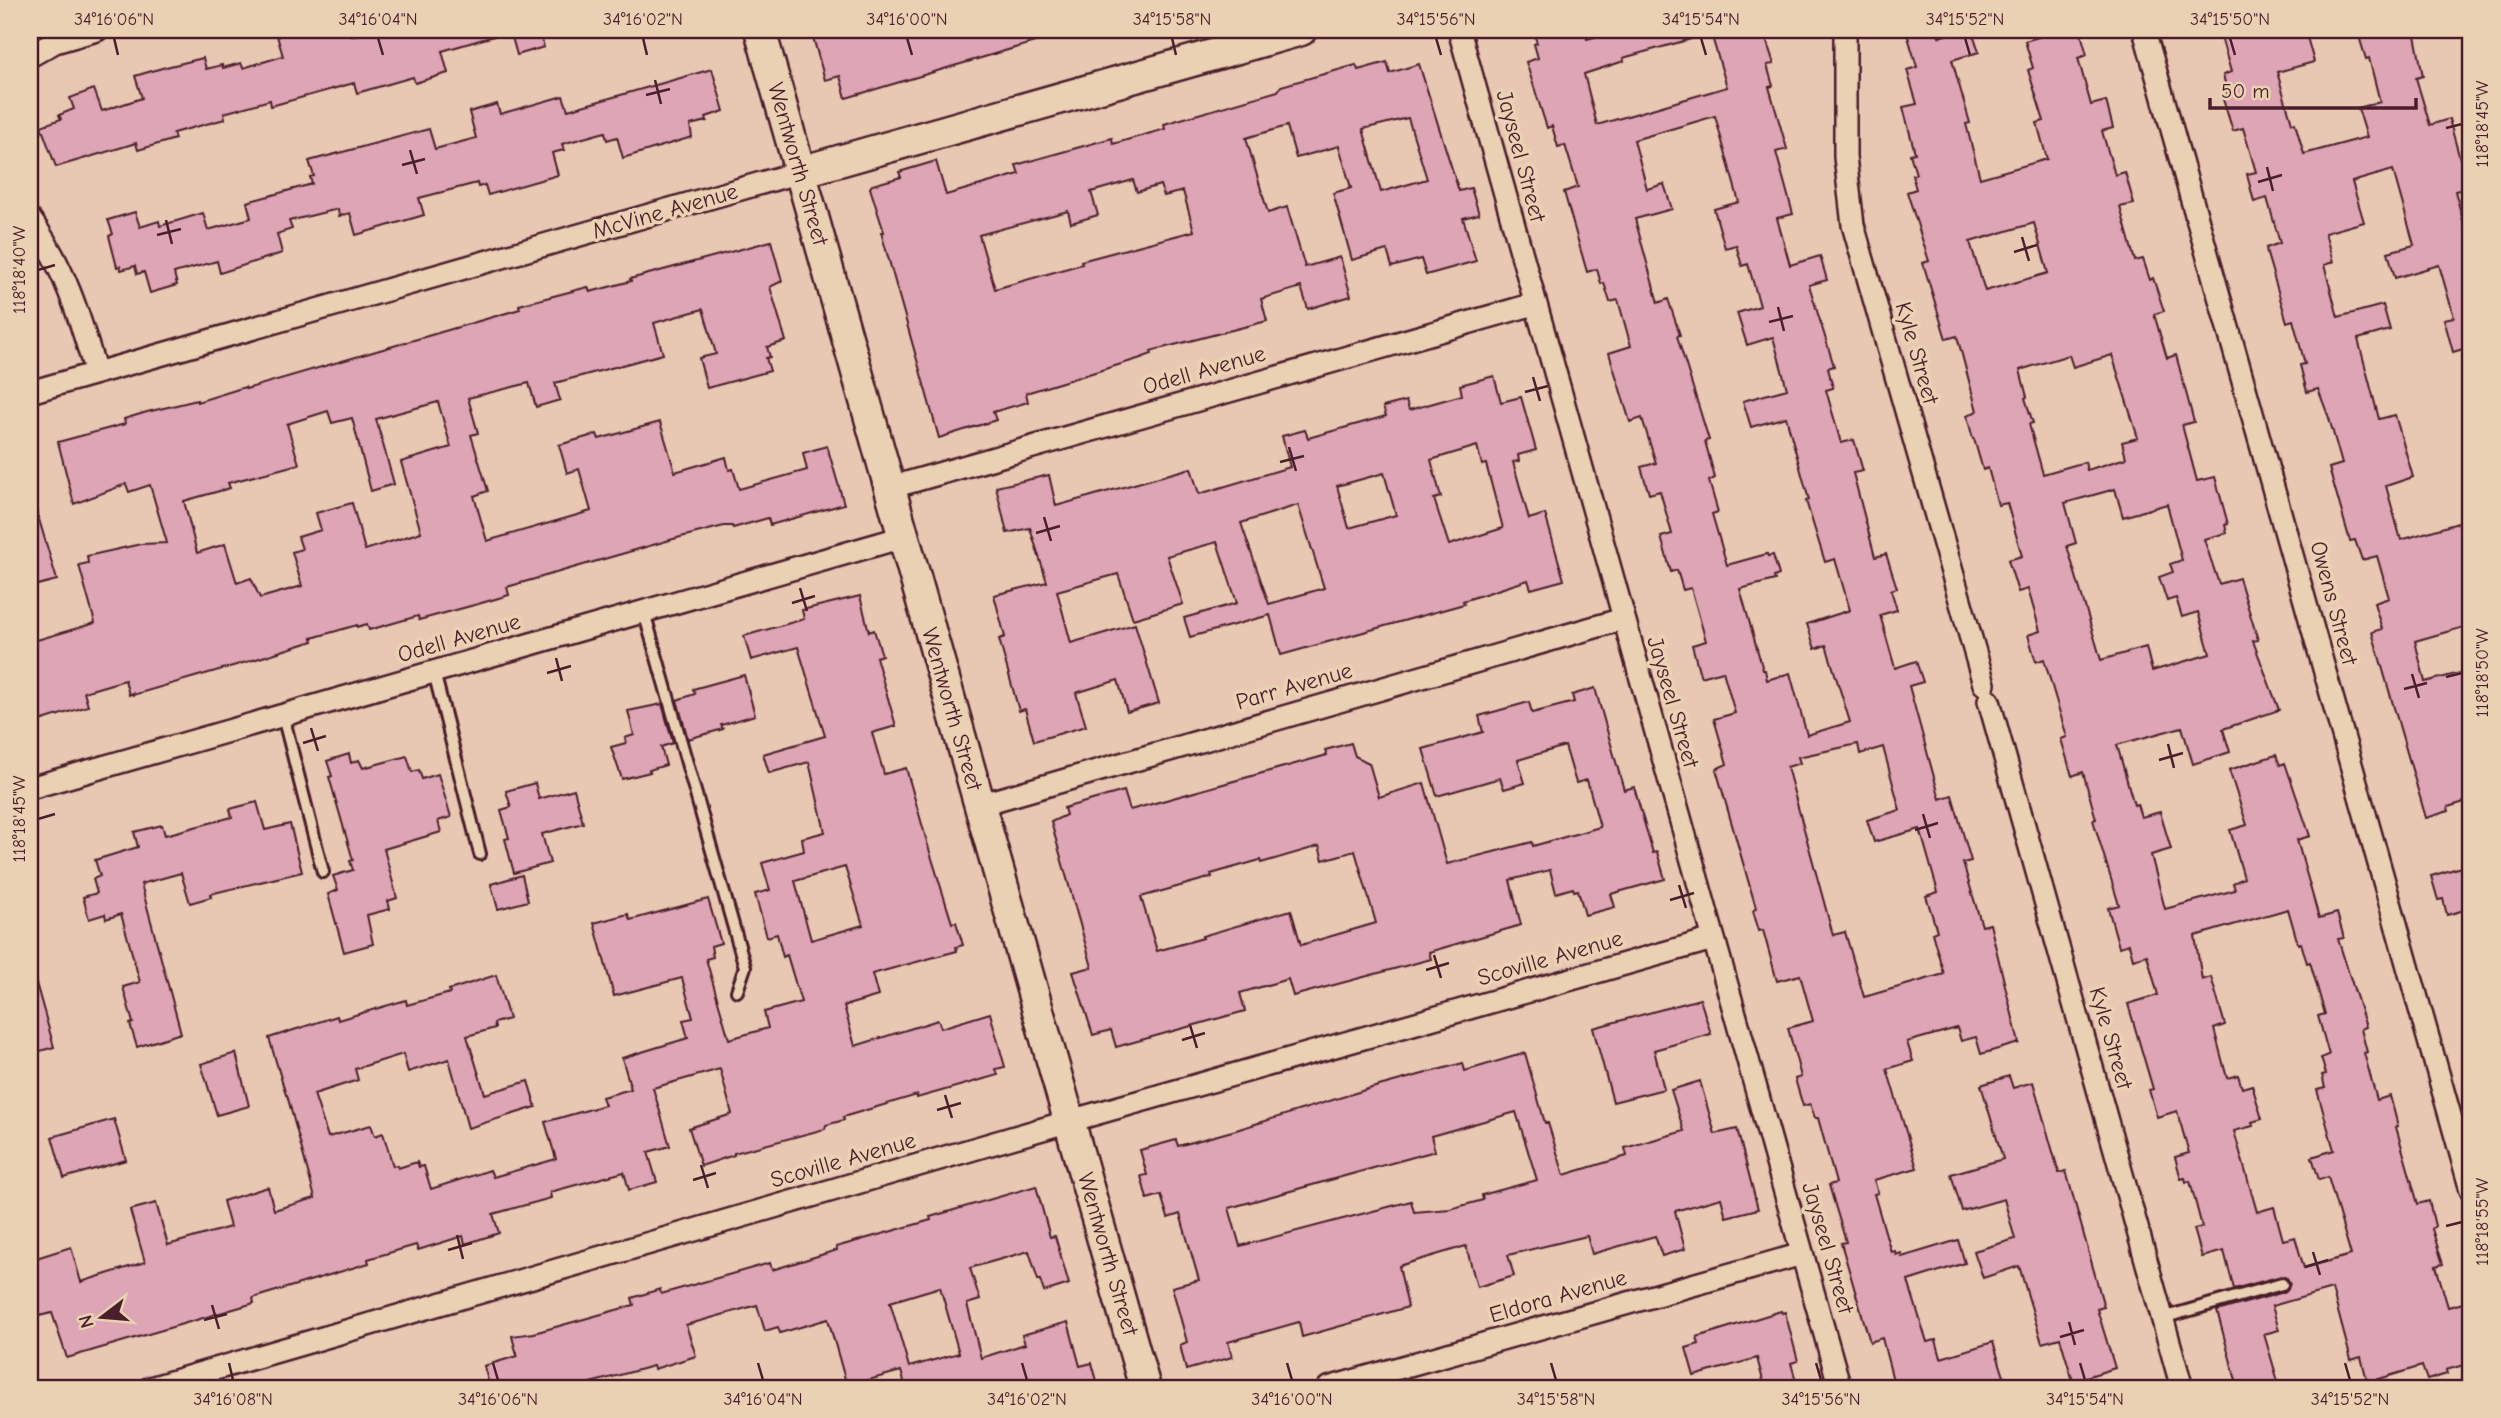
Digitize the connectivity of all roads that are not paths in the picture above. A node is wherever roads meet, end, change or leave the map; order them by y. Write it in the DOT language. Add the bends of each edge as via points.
graph roads {
  1 [pos="97,30"];
  2 [pos="760,30"];
  3 [pos="1301,30"];
  4 [pos="1459,30"];
  5 [pos="1845,30"];
  6 [pos="2144,30"];
  7 [pos="30,56"];
  8 [pos="800,172"];
  9 [pos="30,219"];
  10 [pos="1534,304"];
  11 [pos="96,373"];
  12 [pos="30,392"];
  13 [pos="889,488"];
  14 [pos="903,537"];
  15 [pos="644,612"];
  16 [pos="1623,618"];
  17 [pos="434,672"];
  18 [pos="283,716"];
  19 [pos="30,788"];
  20 [pos="979,805"];
  21 [pos="480,854"];
  22 [pos="323,872"];
  23 [pos="1713,939"];
  24 [pos="737,991"];
  25 [pos="1070,1121"];
  26 [pos="2471,1190"];
  27 [pos="1802,1254"];
  28 [pos="2282,1284"];
  29 [pos="2162,1318"];
  30 [pos="150,1388"];
  31 [pos="1145,1388"];
  32 [pos="1328,1388"];
  33 [pos="1840,1388"];
  34 [pos="2182,1388"];
  1 -- 7 [label="street" via="55,42"];
  2 -- 8 [label="street, Wentworth Street"];
  3 -- 8 [label="street, McVine Avenue"];
  4 -- 10 [label="street, Jayseel Street"];
  5 -- 29 [label="street, Kyle Street" via="1845,157 1853,225"];
  6 -- 26 [label="street, Owens Street"];
  8 -- 11 [label="street, McVine Avenue"];
  8 -- 13 [label="street, Wentworth Street"];
  9 -- 11 [label="street" via="68,285"];
  10 -- 13 [label="street, Odell Avenue"];
  10 -- 16 [label="street, Jayseel Street"];
  11 -- 12 [label="street, McVine Avenue"];
  13 -- 14 [label="street, Wentworth Street"];
  14 -- 15 [label="street, Odell Avenue"];
  14 -- 20 [label="street, Wentworth Street"];
  15 -- 17 [label="street, Odell Avenue"];
  15 -- 24 [label="lane" via="745,967"];
  16 -- 20 [label="street, Parr Avenue"];
  16 -- 23 [label="street, Jayseel Street"];
  17 -- 18 [label="street, Odell Avenue"];
  17 -- 21 [label="lane"];
  18 -- 19 [label="street, Odell Avenue"];
  18 -- 22 [label="lane"];
  20 -- 25 [label="street, Wentworth Street"];
  23 -- 25 [label="street, Scoville Avenue"];
  23 -- 27 [label="street, Jayseel Street"];
  25 -- 30 [label="street, Scoville Avenue"];
  25 -- 31 [label="street, Wentworth Street"];
  27 -- 32 [label="street, Eldora Avenue"];
  27 -- 33 [label="street, Jayseel Street"];
  28 -- 29 [label="lane"];
  29 -- 34 [label="street, Kyle Street"];
}
